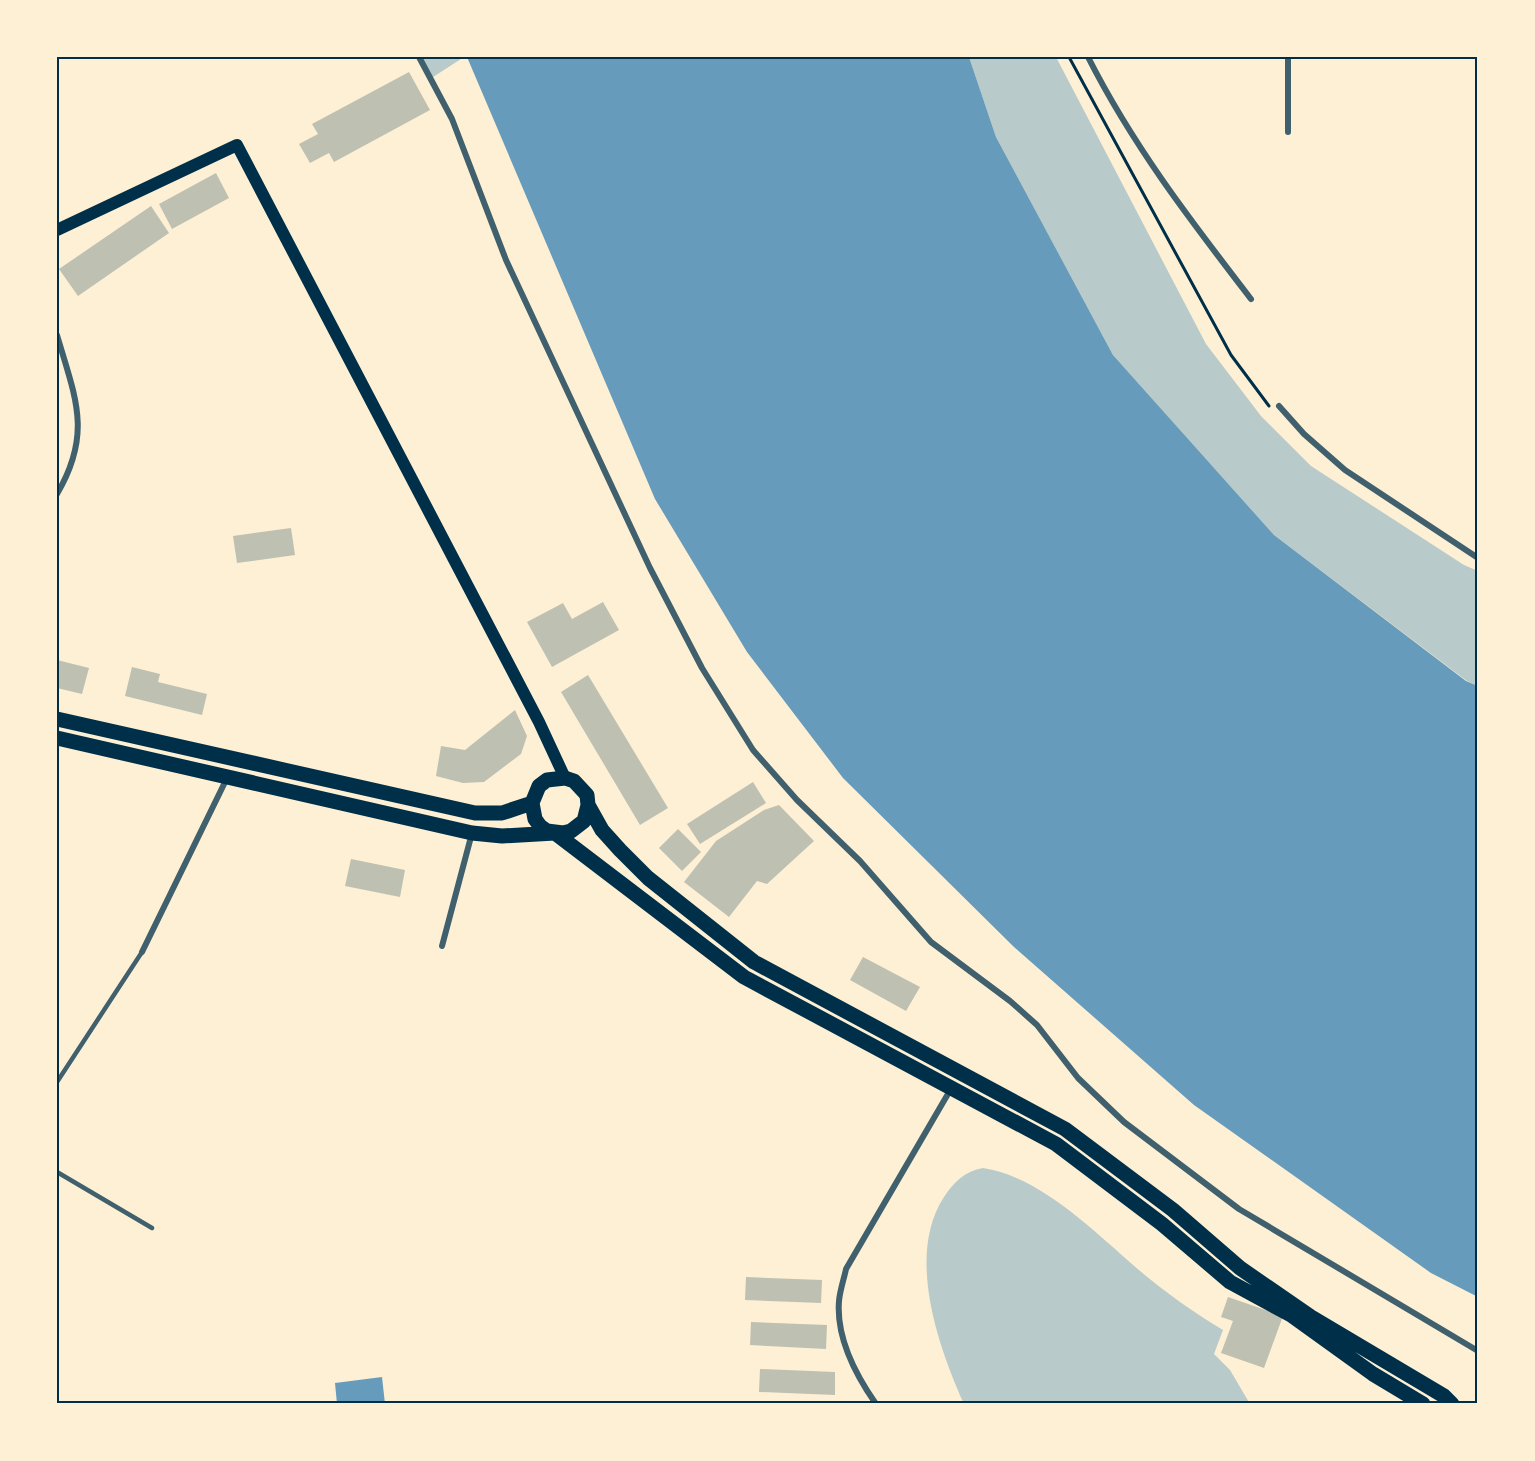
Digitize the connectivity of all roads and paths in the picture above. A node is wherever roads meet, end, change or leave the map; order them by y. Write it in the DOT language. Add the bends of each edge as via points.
graph roads {
  1 [pos="419,57"];
  2 [pos="1069,57"];
  3 [pos="1088,57"];
  4 [pos="1288,57"];
  5 [pos="1288,132"];
  6 [pos="57,230"];
  7 [pos="1251,299"];
  8 [pos="57,335"];
  9 [pos="1279,406"];
  10 [pos="1273,411"];
  11 [pos="57,494"];
  12 [pos="1478,558"];
  13 [pos="57,719"];
  14 [pos="57,738"];
  15 [pos="227,777"];
  16 [pos="565,778"];
  17 [pos="532,803"];
  18 [pos="588,805"];
  19 [pos="472,833"];
  20 [pos="555,833"];
  21 [pos="442,946"];
  22 [pos="142,952"];
  23 [pos="57,1082"];
  24 [pos="952,1087"];
  25 [pos="57,1172"];
  26 [pos="152,1228"];
  27 [pos="1478,1351"];
  28 [pos="876,1404"];
  29 [pos="1423,1404"];
  30 [pos="1452,1404"];
  1 -- 27 [label="street" via="452,119 506,260 650,568 702,668 753,750 797,800 860,861 931,942 1037,1025 1078,1078 1124,1122 1239,1209"];
  2 -- 10 [label="path" via="1231,355"];
  3 -- 7 [label="street" via="1164,187"];
  4 -- 5 [label="street"];
  6 -- 16 [label="main road" via="237,145 534,711"];
  8 -- 11 [label="street" via="78,407 79,440"];
  9 -- 12 [label="street" via="1345,470"];
  13 -- 17 [label="main road" via="475,813 502,813"];
  14 -- 15 [label="main road"];
  15 -- 19 [label="main road"];
  15 -- 22 [label="street"];
  16 -- 17 [label="main road" via="547,780 539,786"];
  16 -- 18 [label="main road" via="581,787"];
  17 -- 20 [label="main road" via="540,826"];
  18 -- 20 [label="main road" via="578,827"];
  18 -- 30 [label="main road" via="602,830 648,878 754,962 1065,1129 1173,1210 1240,1268"];
  19 -- 20 [label="main road"];
  19 -- 21 [label="street"];
  20 -- 24 [label="main road" via="744,977"];
  22 -- 23 [label="lane"];
  24 -- 28 [label="street" via="846,1269 839,1301 843,1340 856,1375"];
  24 -- 29 [label="main road" via="1056,1144 1162,1224 1230,1282 1291,1315 1373,1374"];
  25 -- 26 [label="lane"];
}
